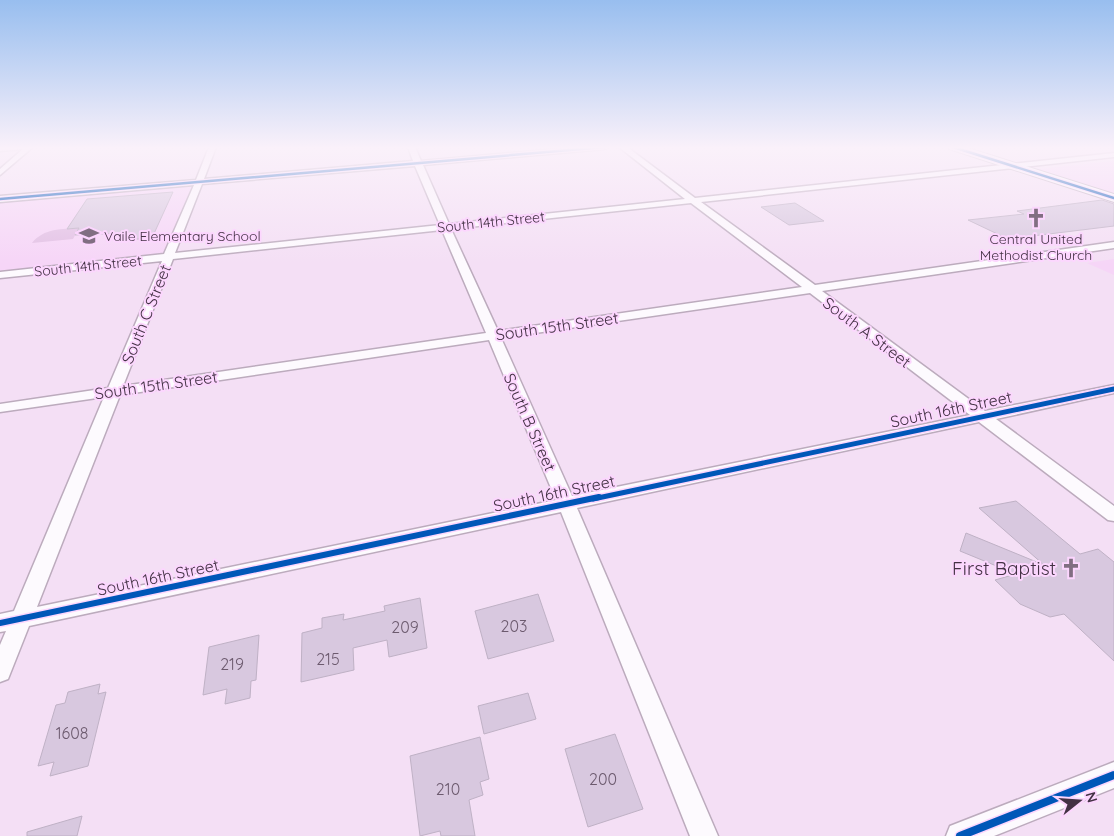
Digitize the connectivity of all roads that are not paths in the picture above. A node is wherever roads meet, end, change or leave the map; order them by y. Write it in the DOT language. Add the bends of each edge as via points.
graph roads {
  1 [pos="153,186"];
  2 [pos="198,186"];
  3 [pos="428,186"];
  4 [pos="674,186"];
  5 [pos="824,186"];
  6 [pos="1075,186"];
  7 [pos="1114,198"];
  8 [pos="0,199"];
  9 [pos="693,200"];
  10 [pos="445,227"];
  11 [pos="1114,245"];
  12 [pos="169,257"];
  13 [pos="0,275"];
  14 [pos="810,289"];
  15 [pos="492,336"];
  16 [pos="1114,389"];
  17 [pos="115,391"];
  18 [pos="0,408"];
  19 [pos="979,416"];
  20 [pos="566,503"];
  21 [pos="1114,515"];
  22 [pos="21,618"];
  23 [pos="0,623"];
  24 [pos="0,672"];
  25 [pos="1114,775"];
  26 [pos="704,836"];
  27 [pos="960,836"];
  1 -- 8 [label="street"];
  2 -- 12 [label="street, South C Street"];
  3 -- 10 [label="street, South B Street"];
  4 -- 9 [label="street, South A Street"];
  5 -- 9 [label="street, South 14th Street"];
  6 -- 7 [label="main road"];
  9 -- 10 [label="street, South 14th Street"];
  9 -- 14 [label="street, South A Street"];
  10 -- 12 [label="street, South 14th Street"];
  10 -- 15 [label="street, South B Street"];
  11 -- 14 [label="street, South 15th Street"];
  12 -- 13 [label="street, South 14th Street"];
  12 -- 17 [label="street, South C Street"];
  14 -- 15 [label="street, South 15th Street"];
  14 -- 19 [label="street, South A Street"];
  15 -- 17 [label="street, South 15th Street"];
  15 -- 20 [label="street, South B Street"];
  16 -- 19 [label="street, South 16th Street"];
  17 -- 18 [label="street, South 15th Street"];
  17 -- 22 [label="street, South C Street"];
  19 -- 20 [label="street, South 16th Street"];
  19 -- 21 [label="street, South A Street"];
  20 -- 22 [label="street, South 16th Street"];
  20 -- 26 [label="street, South B Street"];
  22 -- 23 [label="street, South 16th Street"];
  22 -- 24 [label="street, South C Street"];
  25 -- 27 [label="street"];
}
